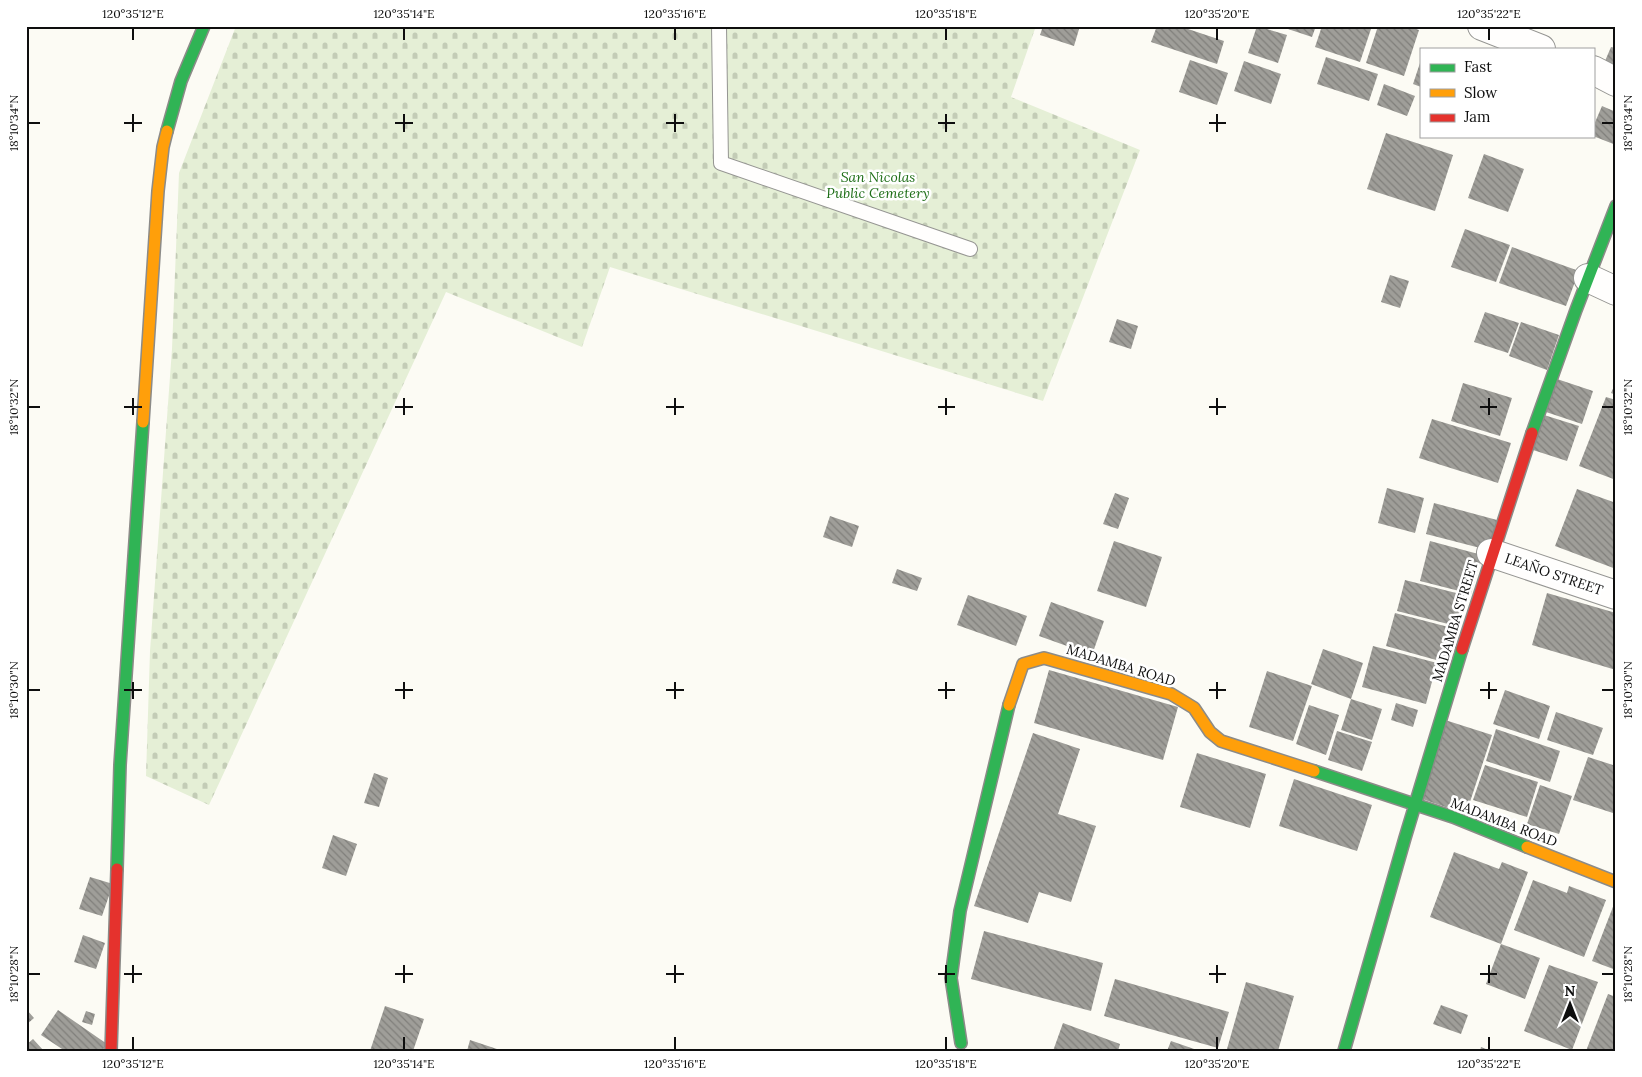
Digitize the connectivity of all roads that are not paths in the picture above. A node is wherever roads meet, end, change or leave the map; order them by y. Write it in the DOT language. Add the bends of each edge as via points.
graph roads {
  1 [pos="204,26"];
  2 [pos="719,26"];
  3 [pos="1482,26"];
  4 [pos="1539,48"];
  5 [pos="1594,71"];
  6 [pos="1616,82"];
  7 [pos="1616,206"];
  8 [pos="970,249"];
  9 [pos="1588,278"];
  10 [pos="1616,291"];
  11 [pos="1491,553"];
  12 [pos="1616,595"];
  13 [pos="1413,805"];
  14 [pos="1616,882"];
  15 [pos="961,1043"];
  16 [pos="111,1051"];
  17 [pos="1344,1051"];
  1 -- 16 [label="street" via="179,91 163,147 158,190 120,765"];
  2 -- 8 [label="lane" via="721,163"];
  3 -- 4 [label="street"];
  5 -- 6 [label="street"];
  7 -- 9 [label="street, MADAMBA STREET"];
  9 -- 10 [label="street"];
  9 -- 11 [label="street, MADAMBA STREET"];
  11 -- 12 [label="street, LEAÑO STREET"];
  11 -- 13 [label="street, MADAMBA STREET"];
  13 -- 14 [label="street, MADAMBA ROAD" via="1453,817"];
  13 -- 15 [label="street, MADAMBA ROAD" via="1221,741 1210,732 1194,708 1171,694 1044,658 1023,664 1011,695 960,912 951,978"];
  13 -- 17 [label="street, MADAMBA STREET"];
}
